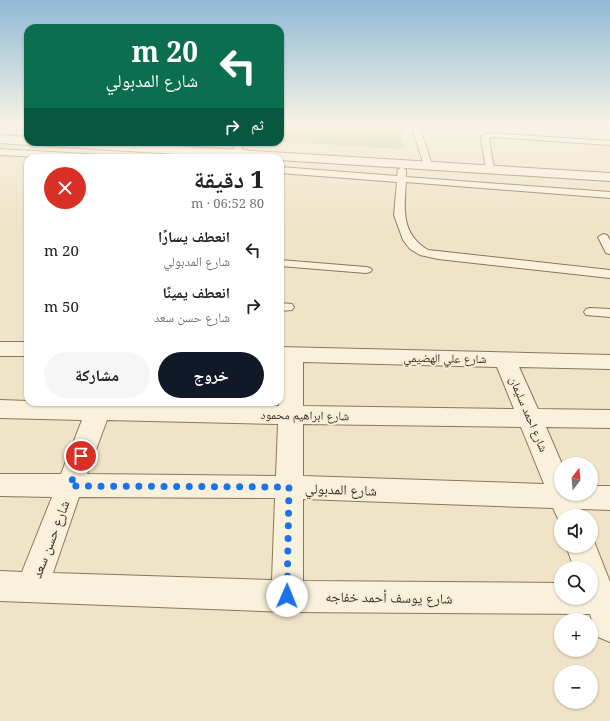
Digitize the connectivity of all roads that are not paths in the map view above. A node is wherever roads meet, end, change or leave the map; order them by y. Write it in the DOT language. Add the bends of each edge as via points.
graph roads {
  1 [pos="347,159"];
  2 [pos="426,159"];
  3 [pos="488,159"];
  4 [pos="402,164"];
  5 [pos="428,165"];
  6 [pos="490,169"];
  7 [pos="284,170"];
  8 [pos="610,177"];
  9 [pos="401,179"];
  10 [pos="610,195"];
  11 [pos="603,236"];
  12 [pos="610,251"];
  13 [pos="284,263"];
  14 [pos="366,270"];
  15 [pos="610,274"];
  16 [pos="590,312"];
  17 [pos="610,313"];
  18 [pos="0,349"];
  19 [pos="24,350"];
  20 [pos="286,354"];
  21 [pos="505,360"];
  22 [pos="610,362"];
  23 [pos="99,406"];
  24 [pos="0,409"];
  25 [pos="290,415"];
  26 [pos="530,418"];
  27 [pos="610,420"];
  28 [pos="554,475"];
  29 [pos="0,485"];
  30 [pos="70,486"];
  31 [pos="289,487"];
  32 [pos="598,498"];
  33 [pos="610,498"];
  34 [pos="554,499"];
  35 [pos="0,586"];
  36 [pos="32,587"];
  37 [pos="287,596"];
  38 [pos="603,599"];
  1 -- 4 [label="street"];
  2 -- 5 [label="lane"];
  3 -- 6 [label="lane"];
  4 -- 5 [label="street"];
  4 -- 9 [label="lane"];
  5 -- 6 [label="street"];
  6 -- 8 [label="street"];
  7 -- 9 [label="lane"];
  9 -- 10 [label="lane"];
  9 -- 15 [label="lane" via="400,220 408,240 424,253"];
  11 -- 12 [label="lane"];
  13 -- 14 [label="lane"];
  16 -- 17 [label="lane"];
  18 -- 19 [label="street"];
  20 -- 21 [label="street, شارع علي الهضيمي"];
  20 -- 25 [label="street"];
  21 -- 22 [label="street, شارع علي الهضيمي"];
  21 -- 26 [label="street, شارع احمد سليمان"];
  23 -- 24 [label="street, شارع ابراهيم محمود"];
  23 -- 25 [label="street, شارع ابراهيم محمود"];
  23 -- 30 [label="street, شارع حسن سعد"];
  25 -- 26 [label="street, شارع ابراهيم محمود"];
  25 -- 31 [label="street"];
  26 -- 27 [label="street, شارع ابراهيم محمود"];
  26 -- 28 [label="street, شارع احمد سليمان"];
  29 -- 30 [label="street, شارع المدبولي"];
  30 -- 31 [label="street, شارع المدبولي"];
  30 -- 36 [label="street, شارع حسن سعد"];
  31 -- 34 [label="street, شارع المدبولي"];
  31 -- 37 [label="street"];
  32 -- 33 [label="street, شارع المدبولي"];
  35 -- 36 [label="street, شارع يوسف أحمد خفاجه"];
  36 -- 37 [label="street, شارع يوسف أحمد خفاجه"];
  37 -- 38 [label="street, شارع يوسف أحمد خفاجه"];
}
